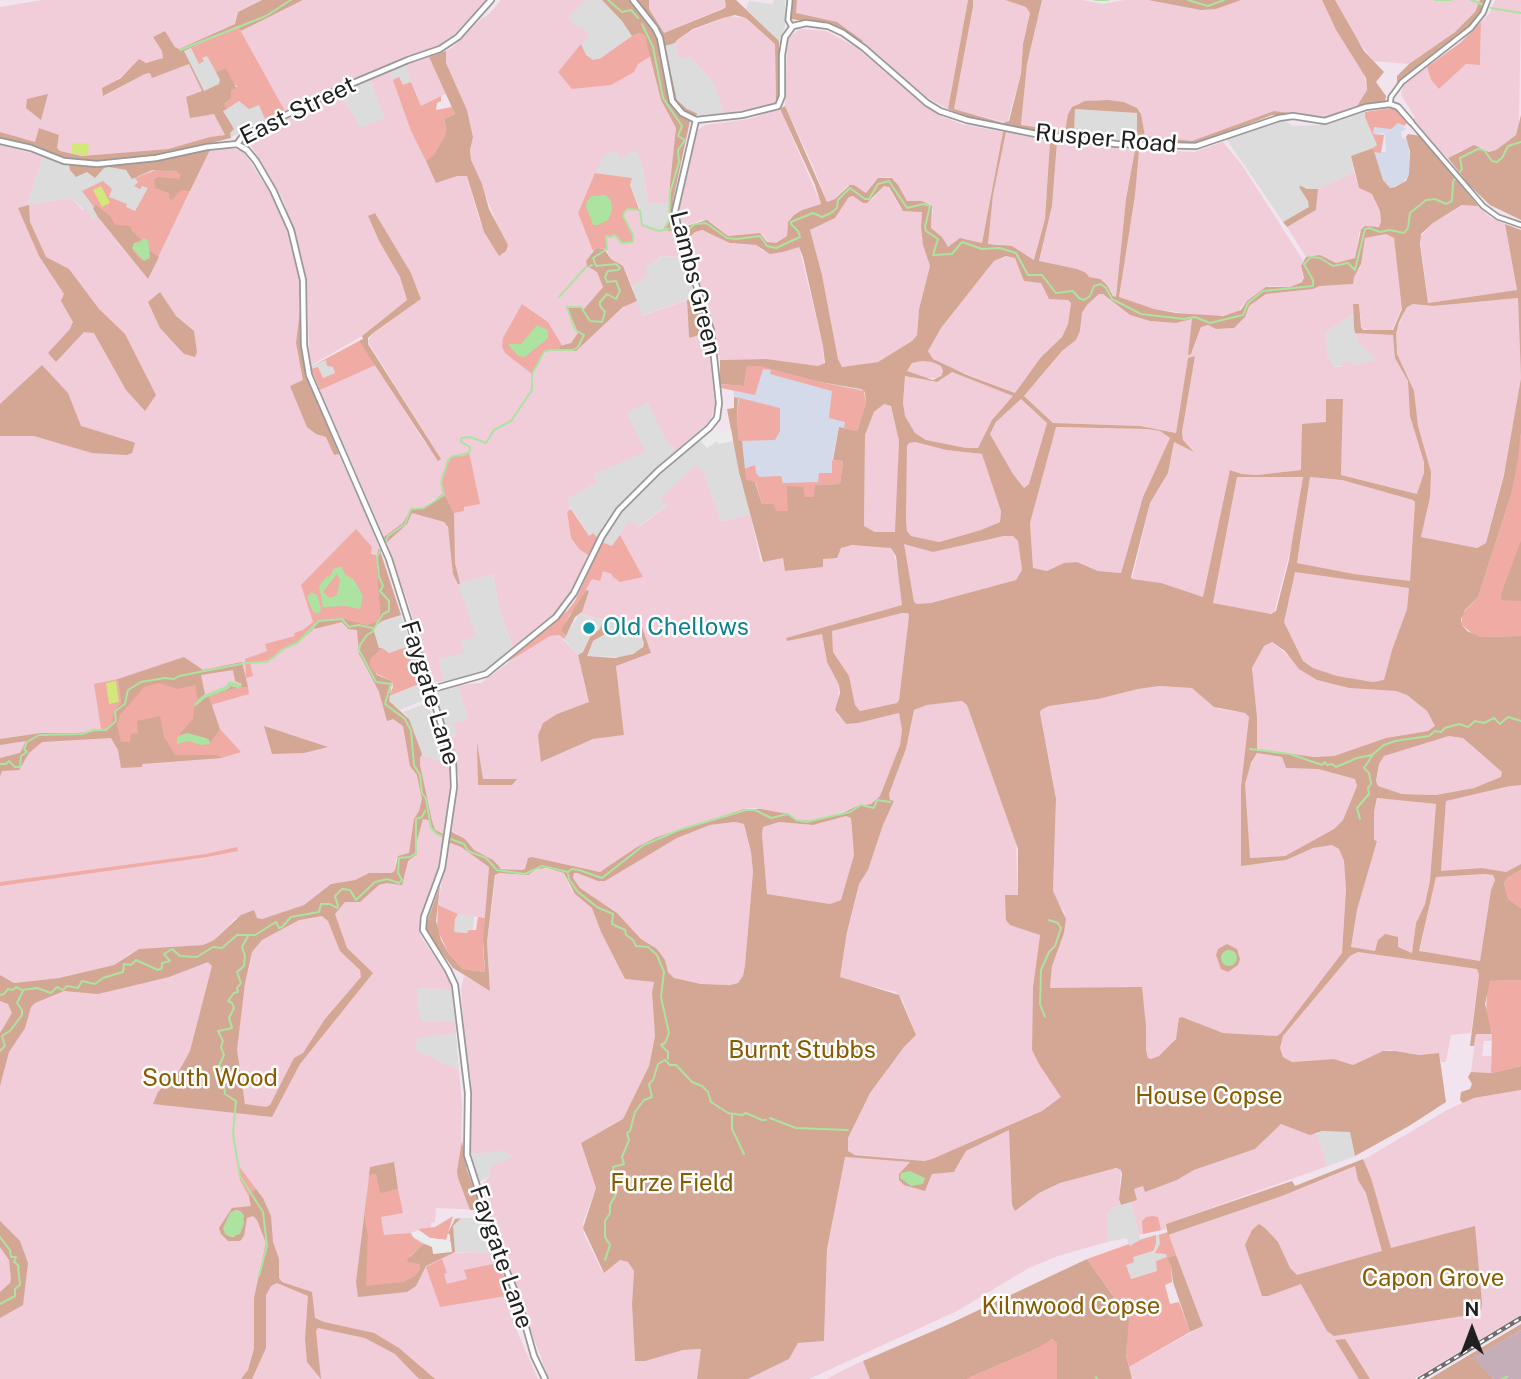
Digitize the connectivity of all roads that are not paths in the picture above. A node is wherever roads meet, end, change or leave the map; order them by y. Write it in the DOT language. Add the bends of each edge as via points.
graph roads {
  1 [pos="491,0"];
  2 [pos="633,0"];
  3 [pos="790,0"];
  4 [pos="1488,0"];
  5 [pos="792,27"];
  6 [pos="1390,103"];
  7 [pos="696,120"];
  8 [pos="1411,122"];
  9 [pos="0,141"];
  10 [pos="237,144"];
  11 [pos="1521,225"];
  12 [pos="429,690"];
  13 [pos="545,1379"];
  1 -- 10 [label="street, East Street" via="440,50 339,89 243,136"];
  2 -- 7 [label="street" via="658,34 672,101"];
  3 -- 5 [label="street"];
  4 -- 6 [label="street" via="1471,28 1402,82"];
  5 -- 6 [label="street, Rusper Road" via="806,23 835,28 928,103 952,116 1004,129 1090,141 1196,146 1279,118 1325,121"];
  5 -- 7 [label="street" via="783,44 778,106"];
  6 -- 8 [label="street"];
  7 -- 12 [label="street, Lambs Green" via="675,200 677,227 711,330 717,418 619,510 571,599 556,617 486,674"];
  8 -- 11 [label="street" via="1486,208"];
  9 -- 10 [label="street, East Street" via="64,161 93,164"];
  10 -- 12 [label="street, Faygate Lane" via="256,161 288,223 303,280 309,375 383,546"];
  12 -- 13 [label="street, Faygate Lane" via="454,767 455,784 441,872 423,932 455,985 468,1090 467,1155"];
}
